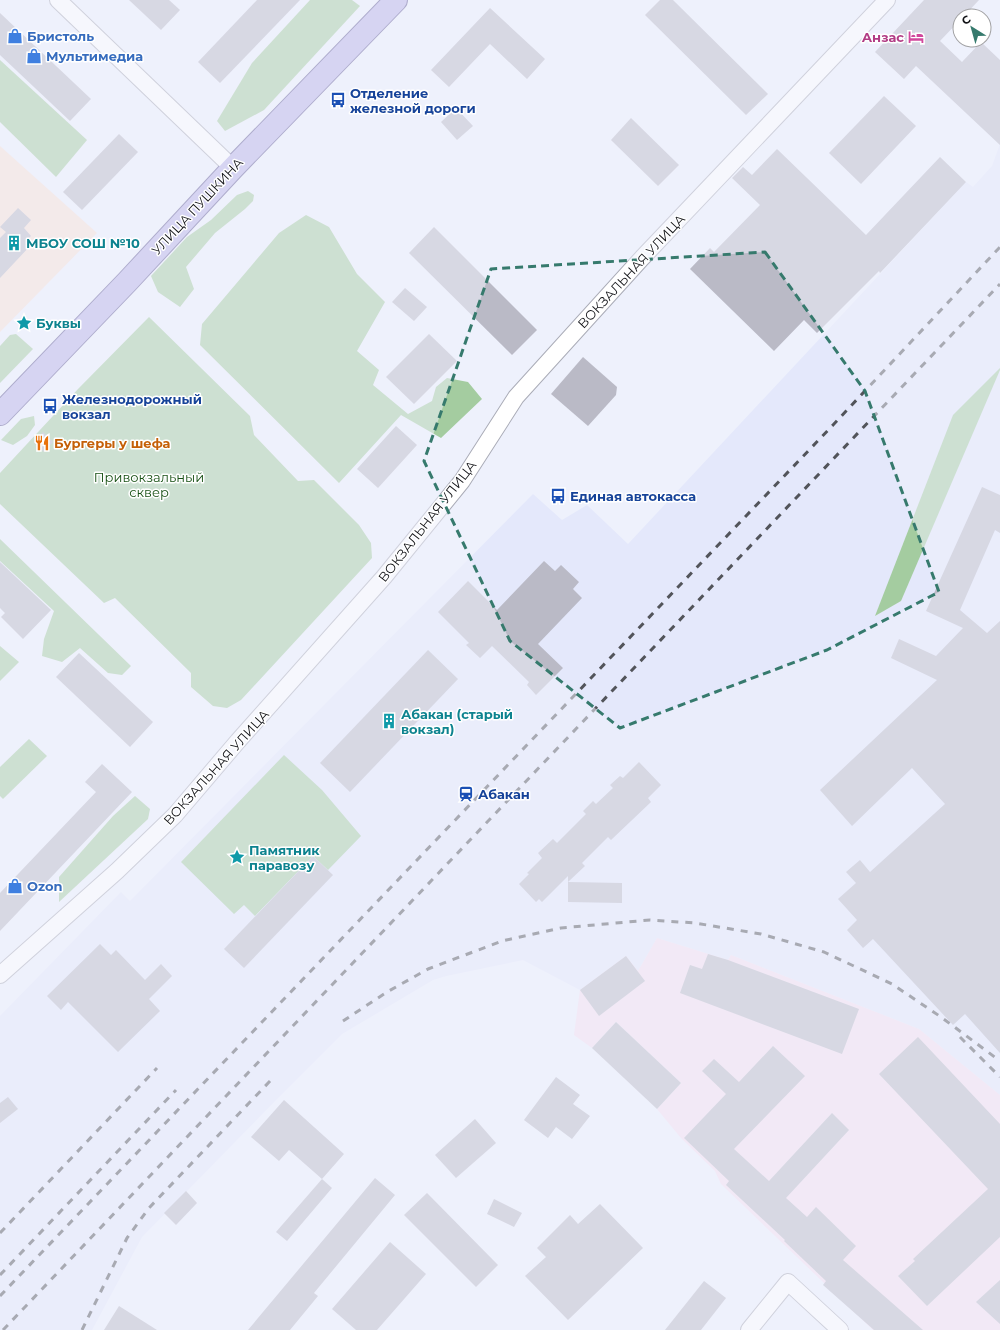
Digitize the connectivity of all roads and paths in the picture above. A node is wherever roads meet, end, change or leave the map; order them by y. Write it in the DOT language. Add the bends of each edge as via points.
graph roads {
  1 [pos="58,0"];
  2 [pos="396,0"];
  3 [pos="887,0"];
  4 [pos="232,168"];
  5 [pos="0,414"];
  6 [pos="0,975"];
  7 [pos="749,1330"];
  8 [pos="840,1330"];
  1 -- 4 [label="street"];
  2 -- 4 [label="main road, УЛИЦА ПУШКИНА"];
  3 -- 6 [label="street, ВОКЗАЛЬНАЯ УЛИЦА" via="642,258 516,397 462,481 379,583 175,815 117,871"];
  4 -- 5 [label="main road, УЛИЦА ПУШКИНА"];
  7 -- 8 [label="street" via="788,1282"];
}
